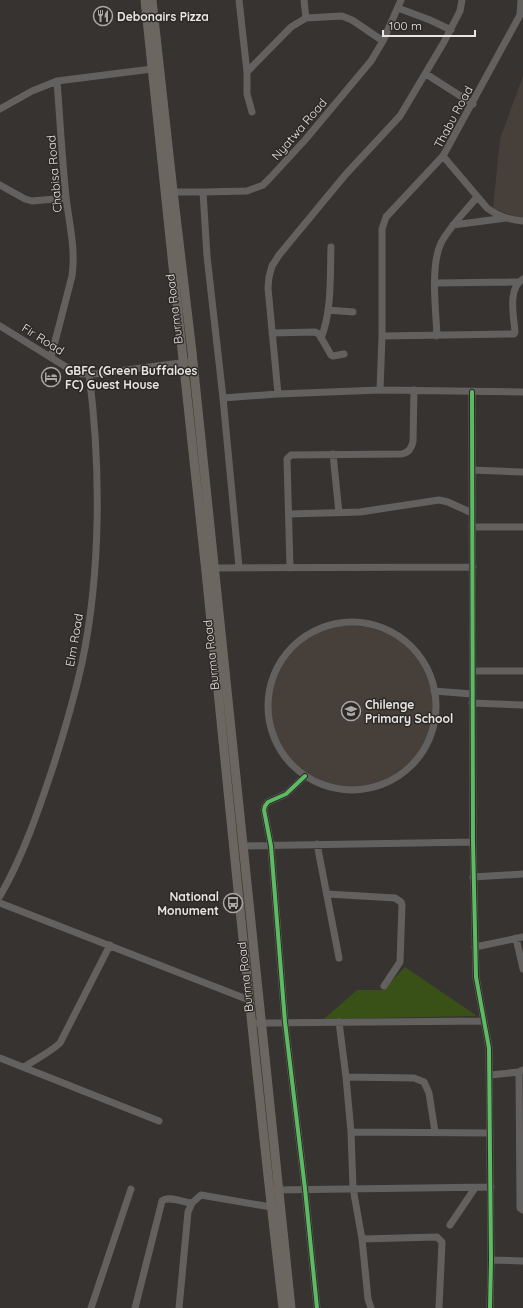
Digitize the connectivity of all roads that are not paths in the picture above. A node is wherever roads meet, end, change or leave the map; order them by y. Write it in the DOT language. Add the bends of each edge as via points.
graph roads {
  1 [pos="145,0"];
  2 [pos="152,0"];
  3 [pos="239,0"];
  4 [pos="304,0"];
  5 [pos="401,0"];
  6 [pos="462,0"];
  7 [pos="521,0"];
  8 [pos="398,8"];
  9 [pos="521,15"];
  10 [pos="306,18"];
  11 [pos="451,30"];
  12 [pos="383,41"];
  13 [pos="152,68"];
  14 [pos="247,72"];
  15 [pos="426,74"];
  16 [pos="57,81"];
  17 [pos="473,104"];
  18 [pos="0,109"];
  19 [pos="252,112"];
  20 [pos="443,156"];
  21 [pos="0,184"];
  22 [pos="168,192"];
  23 [pos="203,192"];
  24 [pos="477,196"];
  25 [pos="66,198"];
  26 [pos="506,218"];
  27 [pos="523,221"];
  28 [pos="453,225"];
  29 [pos="331,247"];
  30 [pos="521,281"];
  31 [pos="435,283"];
  32 [pos="328,310"];
  33 [pos="353,312"];
  34 [pos="0,326"];
  35 [pos="272,333"];
  36 [pos="382,336"];
  37 [pos="437,336"];
  38 [pos="321,338"];
  39 [pos="344,354"];
  40 [pos="51,357"];
  41 [pos="188,362"];
  42 [pos="89,374"];
  43 [pos="380,390"];
  44 [pos="414,390"];
  45 [pos="472,392"];
  46 [pos="523,392"];
  47 [pos="278,394"];
  48 [pos="223,398"];
  49 [pos="333,454"];
  50 [pos="472,470"];
  51 [pos="523,472"];
  52 [pos="339,513"];
  53 [pos="472,513"];
  54 [pos="289,514"];
  55 [pos="472,527"];
  56 [pos="523,527"];
  57 [pos="239,567"];
  58 [pos="473,567"];
  59 [pos="214,568"];
  60 [pos="290,568"];
  61 [pos="473,670"];
  62 [pos="523,671"];
  63 [pos="434,691"];
  64 [pos="472,694"];
  65 [pos="472,703"];
  66 [pos="523,705"];
  67 [pos="305,776"];
  68 [pos="473,842"];
  69 [pos="317,844"];
  70 [pos="243,846"];
  71 [pos="271,846"];
  72 [pos="523,874"];
  73 [pos="473,877"];
  74 [pos="327,894"];
  75 [pos="0,896"];
  76 [pos="0,903"];
  77 [pos="519,938"];
  78 [pos="110,946"];
  79 [pos="475,947"];
  80 [pos="339,958"];
  81 [pos="523,969"];
  82 [pos="384,986"];
  83 [pos="249,1000"];
  84 [pos="484,1021"];
  85 [pos="262,1022"];
  86 [pos="285,1022"];
  87 [pos="339,1022"];
  88 [pos="252,1023"];
  89 [pos="0,1058"];
  90 [pos="24,1068"];
  91 [pos="521,1071"];
  92 [pos="490,1075"];
  93 [pos="346,1077"];
  94 [pos="159,1121"];
  95 [pos="351,1132"];
  96 [pos="435,1132"];
  97 [pos="490,1133"];
  98 [pos="522,1150"];
  99 [pos="491,1187"];
  100 [pos="353,1188"];
  101 [pos="475,1188"];
  102 [pos="305,1189"];
  103 [pos="132,1190"];
  104 [pos="269,1190"];
  105 [pos="279,1190"];
  106 [pos="192,1203"];
  107 [pos="271,1207"];
  108 [pos="523,1210"];
  109 [pos="450,1225"];
  110 [pos="362,1239"];
  111 [pos="491,1260"];
  112 [pos="523,1261"];
  113 [pos="91,1308"];
  114 [pos="135,1308"];
  115 [pos="179,1308"];
  116 [pos="283,1308"];
  117 [pos="291,1308"];
  118 [pos="317,1308"];
  119 [pos="371,1308"];
  120 [pos="439,1308"];
  121 [pos="490,1308"];
  1 -- 13 [label="main road, Burma Road"];
  2 -- 22 [label="main road, Burma Road"];
  3 -- 14 [label="street"];
  4 -- 10 [label="street"];
  5 -- 8 [label="street, Nyatwa Road"];
  6 -- 11 [label="street"];
  7 -- 9 [label="street"];
  8 -- 11 [label="street"];
  8 -- 12 [label="street, Nyatwa Road"];
  9 -- 17 [label="street, Thabu Road"];
  10 -- 12 [label="street" via="342,16"];
  10 -- 14 [label="street" via="291,28"];
  11 -- 15 [label="street"];
  12 -- 23 [label="street, Nyatwa Road" via="371,61 342,96 263,184 247,191"];
  13 -- 16 [label="street"];
  13 -- 22 [label="main road, Burma Road"];
  14 -- 19 [label="street" via="247,94"];
  15 -- 17 [label="street"];
  15 -- 35 [label="street" via="396,122 346,174 272,266 268,288"];
  16 -- 18 [label="street" via="32,91"];
  16 -- 25 [label="street, Chabisa Road"];
  17 -- 20 [label="street, Thabu Road"];
  20 -- 24 [label="street, Thabu Road"];
  20 -- 36 [label="street" via="383,222"];
  21 -- 25 [label="street" via="32,201"];
  22 -- 23 [label="street, Nyatwa Road"];
  22 -- 41 [label="main road, Burma Road"];
  23 -- 48 [label="street" via="207,256"];
  24 -- 26 [label="street, Thabu Road" via="493,212"];
  24 -- 28 [label="street"];
  25 -- 40 [label="street, Chabisa Road" via="74,264"];
  26 -- 27 [label="street, Thabu Road"];
  26 -- 28 [label="street"];
  28 -- 31 [label="street" via="440,245 436,259"];
  29 -- 32 [label="street"];
  30 -- 31 [label="street"];
  30 -- 37 [label="street" via="513,294 514,334"];
  31 -- 37 [label="street"];
  32 -- 33 [label="street"];
  32 -- 38 [label="street"];
  34 -- 40 [label="street, Fir Road"];
  35 -- 38 [label="street" via="315,332"];
  35 -- 47 [label="street"];
  36 -- 37 [label="street"];
  36 -- 43 [label="street"];
  38 -- 39 [label="street" via="331,355"];
  40 -- 42 [label="street, Fir Road" via="76,372"];
  41 -- 42 [label="street, Fir Road"];
  41 -- 59 [label="main road, Burma Road"];
  41 -- 83 [label="main road, Burma Road"];
  42 -- 75 [label="street, Elm Road" via="95,431 97,512 88,626 74,695 48,783 24,848"];
  43 -- 44 [label="street"];
  43 -- 47 [label="street"];
  44 -- 45 [label="street"];
  44 -- 49 [label="street" via="411,449 402,454"];
  45 -- 46 [label="street"];
  45 -- 50 [label="street"];
  47 -- 48 [label="street"];
  48 -- 57 [label="street"];
  49 -- 52 [label="street"];
  49 -- 54 [label="street" via="288,456"];
  50 -- 51 [label="street"];
  50 -- 53 [label="street"];
  52 -- 53 [label="street" via="439,500"];
  52 -- 54 [label="street"];
  53 -- 55 [label="street"];
  54 -- 60 [label="street"];
  55 -- 56 [label="street"];
  55 -- 58 [label="street"];
  57 -- 59 [label="street"];
  57 -- 60 [label="street"];
  58 -- 60 [label="street"];
  58 -- 61 [label="street"];
  59 -- 70 [label="main road, Burma Road"];
  61 -- 62 [label="street"];
  61 -- 64 [label="street"];
  63 -- 64 [label="street"];
  63 -- 67 [label="street" via="434,717 427,742 412,764 397,776 380,785 355,790 329,786"];
  63 -- 67 [label="street" via="427,669 414,650 387,630 366,623 343,622 311,632 293,646 282,660 274,674 269,697 269,720 276,741 288,760"];
  64 -- 65 [label="street"];
  65 -- 66 [label="street"];
  65 -- 68 [label="street"];
  67 -- 71 [label="street" via="286,794 265,806"];
  68 -- 69 [label="street"];
  68 -- 73 [label="street"];
  69 -- 71 [label="street"];
  69 -- 74 [label="street"];
  70 -- 71 [label="street"];
  70 -- 85 [label="main road, Burma Road"];
  71 -- 86 [label="street"];
  72 -- 73 [label="street"];
  73 -- 79 [label="street"];
  74 -- 80 [label="street"];
  74 -- 82 [label="street" via="395,898 401,902 400,962"];
  76 -- 78 [label="street"];
  77 -- 79 [label="street"];
  77 -- 81 [label="street"];
  78 -- 83 [label="street"];
  78 -- 90 [label="street" via="60,1043"];
  79 -- 84 [label="street" via="476,977"];
  83 -- 88 [label="main road, Burma Road"];
  84 -- 87 [label="street"];
  84 -- 92 [label="street"];
  85 -- 86 [label="street"];
  85 -- 88 [label="street"];
  85 -- 105 [label="main road, Burma Road"];
  86 -- 87 [label="street"];
  86 -- 102 [label="street"];
  87 -- 93 [label="street"];
  88 -- 104 [label="main road, Burma Road"];
  89 -- 90 [label="street"];
  90 -- 94 [label="street"];
  91 -- 92 [label="street"];
  91 -- 98 [label="street"];
  92 -- 97 [label="street"];
  93 -- 95 [label="street"];
  93 -- 96 [label="street" via="414,1078 424,1082 429,1093"];
  95 -- 96 [label="street"];
  95 -- 100 [label="street"];
  96 -- 97 [label="street"];
  97 -- 99 [label="street"];
  98 -- 108 [label="street" via="520,1208"];
  99 -- 101 [label="street"];
  99 -- 111 [label="street"];
  100 -- 101 [label="street"];
  100 -- 102 [label="street"];
  100 -- 110 [label="street"];
  101 -- 109 [label="street"];
  102 -- 105 [label="street"];
  102 -- 118 [label="street"];
  103 -- 113 [label="street"];
  104 -- 105 [label="street"];
  104 -- 107 [label="main road, Burma Road"];
  105 -- 117 [label="main road, Burma Road"];
  106 -- 107 [label="street" via="201,1195"];
  106 -- 114 [label="street" via="168,1198 162,1201"];
  106 -- 115 [label="street" via="188,1212"];
  107 -- 116 [label="main road, Burma Road"];
  110 -- 119 [label="street"];
  110 -- 120 [label="street" via="440,1239 442,1242"];
  111 -- 112 [label="street"];
  111 -- 121 [label="street"];
}
